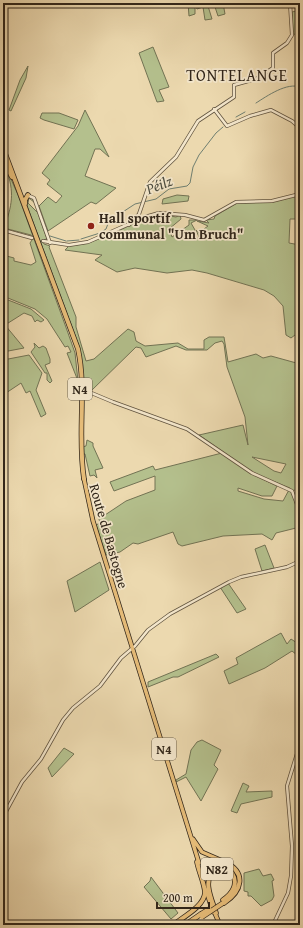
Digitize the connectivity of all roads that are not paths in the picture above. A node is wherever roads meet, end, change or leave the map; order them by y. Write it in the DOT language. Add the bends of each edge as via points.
graph roads {
  1 [pos="290,3"];
  2 [pos="214,109"];
  3 [pos="300,128"];
  4 [pos="3,148"];
  5 [pos="3,153"];
  6 [pos="3,160"];
  7 [pos="13,177"];
  8 [pos="300,194"];
  9 [pos="27,196"];
  10 [pos="129,225"];
  11 [pos="33,227"];
  12 [pos="3,230"];
  13 [pos="32,238"];
  14 [pos="39,242"];
  15 [pos="50,243"];
  16 [pos="82,389"];
  17 [pos="83,479"];
  18 [pos="300,512"];
  19 [pos="300,562"];
  20 [pos="132,649"];
  21 [pos="300,744"];
  22 [pos="3,817"];
  23 [pos="189,829"];
  24 [pos="197,862"];
  25 [pos="225,862"];
  26 [pos="223,902"];
  27 [pos="202,915"];
  28 [pos="216,915"];
  29 [pos="173,925"];
  30 [pos="185,925"];
  31 [pos="190,925"];
  32 [pos="219,925"];
  33 [pos="273,925"];
  1 -- 2 [label="street" via="292,36 273,53 273,68 252,80 234,84 234,97"];
  2 -- 3 [label="street" via="227,126 271,110"];
  2 -- 10 [label="street" via="198,121 176,157 150,182 138,216"];
  4 -- 7 [label="highway, N4"];
  5 -- 7 [label="highway, N4"];
  6 -- 7 [label="highway"];
  7 -- 9 [label="highway" via="22,196"];
  7 -- 11 [label="highway, N4"];
  7 -- 14 [label="highway, N4"];
  8 -- 10 [label="street" via="272,201 236,202 204,220 185,215 159,214 145,217"];
  9 -- 11 [label="highway" via="24,201"];
  9 -- 15 [label="street" via="34,198"];
  10 -- 15 [label="street" via="80,244"];
  11 -- 14 [label="highway, N4"];
  12 -- 13 [label="street"];
  14 -- 15 [label="street"];
  14 -- 16 [label="highway, Route de Bastogne / N4" via="76,339 82,369"];
  14 -- 17 [label="highway, Route de Bastogne / N4" via="72,334 78,359 78,447"];
  16 -- 17 [label="highway, Route de Bastogne / N4" via="80,447"];
  16 -- 18 [label="street" via="187,429 252,473 292,491"];
  17 -- 20 [label="main road, Route de Bastogne / N4" via="90,516"];
  19 -- 20 [label="street" via="241,577 219,586 163,619 148,630"];
  20 -- 22 [label="street" via="121,658 100,686 73,708 41,759 22,782"];
  20 -- 23 [label="main road, Route de Bastogne / N4"];
  20 -- 24 [label="main road, Route de Bastogne / N4"];
  21 -- 33 [label="street" via="287,786 292,846 291,876 288,893"];
  23 -- 25 [label="main road, N82" via="200,849"];
  23 -- 28 [label="main road, Route de Bastogne / N4"];
  24 -- 29 [label="highway, N82" via="204,898 198,906"];
  24 -- 32 [label="main road, Route de Bastogne / N4"];
  25 -- 26 [label="highway, N82" via="236,870 240,880 236,892"];
  26 -- 27 [label="highway, N82, bridge"];
  26 -- 28 [label="highway, N82" via="235,882 232,873 222,868 214,870 208,879"];
  27 -- 30 [label="highway, N82"];
  27 -- 31 [label="highway, N82"];
  28 -- 32 [label="main road, Route de Bastogne / N4"];
}
